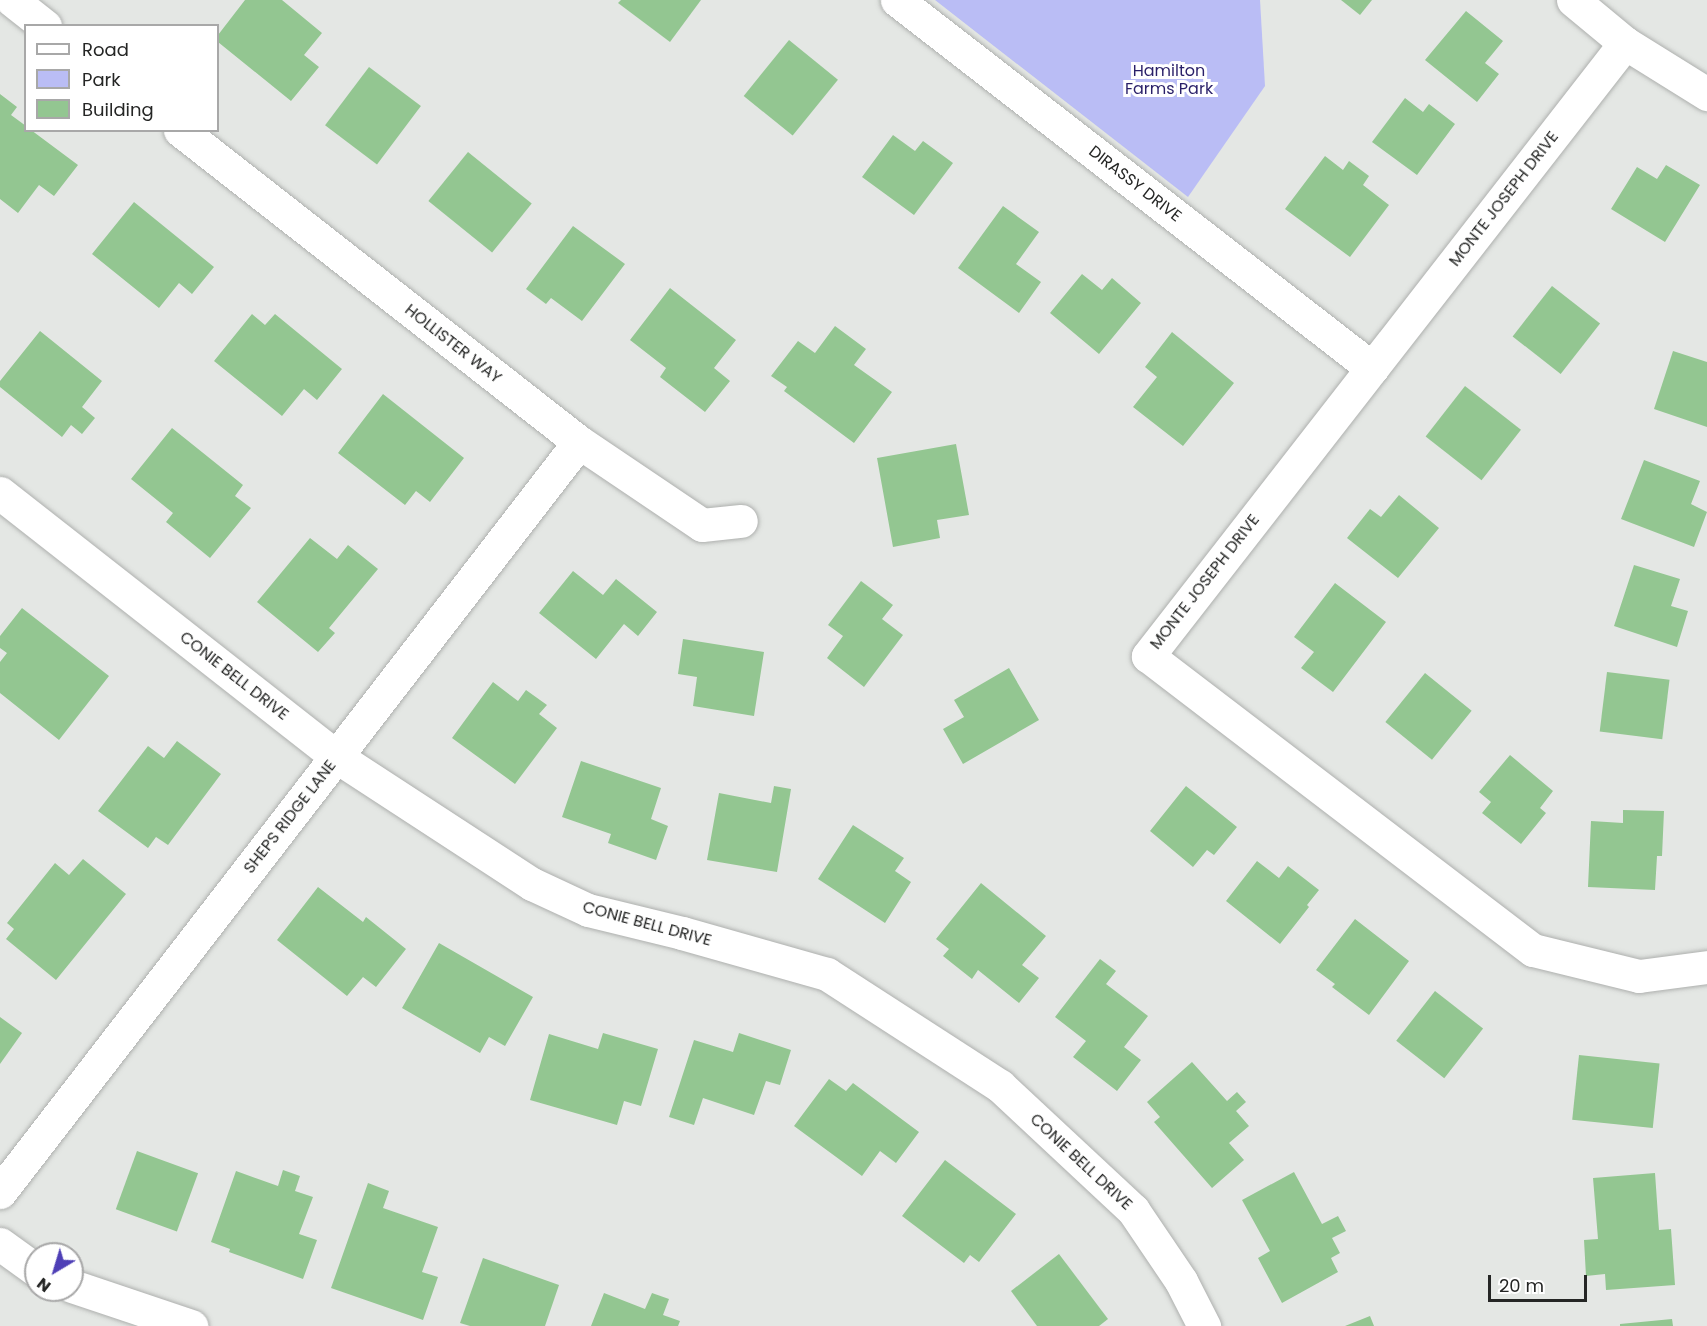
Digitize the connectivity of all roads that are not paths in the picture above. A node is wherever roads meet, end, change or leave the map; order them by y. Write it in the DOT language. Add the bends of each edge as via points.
graph roads {
  1 [pos="12,0"];
  2 [pos="897,0"];
  3 [pos="1573,0"];
  4 [pos="42,24"];
  5 [pos="1625,43"];
  6 [pos="1707,94"];
  7 [pos="183,132"];
  8 [pos="1372,368"];
  9 [pos="579,442"];
  10 [pos="0,493"];
  11 [pos="741,521"];
  12 [pos="337,757"];
  13 [pos="1707,968"];
  14 [pos="0,1192"];
  15 [pos="0,1244"];
  16 [pos="24,1261"];
  17 [pos="84,1291"];
  18 [pos="191,1326"];
  19 [pos="1204,1326"];
  1 -- 4 [label="street"];
  2 -- 8 [label="street, DIRASSY DRIVE"];
  3 -- 5 [label="street"];
  5 -- 6 [label="street"];
  5 -- 8 [label="street, MONTE JOSEPH DRIVE"];
  7 -- 9 [label="street, HOLLISTER WAY"];
  8 -- 13 [label="street, MONTE JOSEPH DRIVE" via="1148,656 1533,950 1639,975"];
  9 -- 11 [label="street, HOLLISTER WAY" via="702,525"];
  9 -- 12 [label="street, SHEPS RIDGE LANE"];
  10 -- 12 [label="street, CONIE BELL DRIVE"];
  12 -- 14 [label="street, SHEPS RIDGE LANE"];
  12 -- 19 [label="street, CONIE BELL DRIVE" via="532,884 588,910 827,974 1000,1086 1132,1210 1181,1281"];
  15 -- 16 [label="street"];
  17 -- 18 [label="street"];
}
